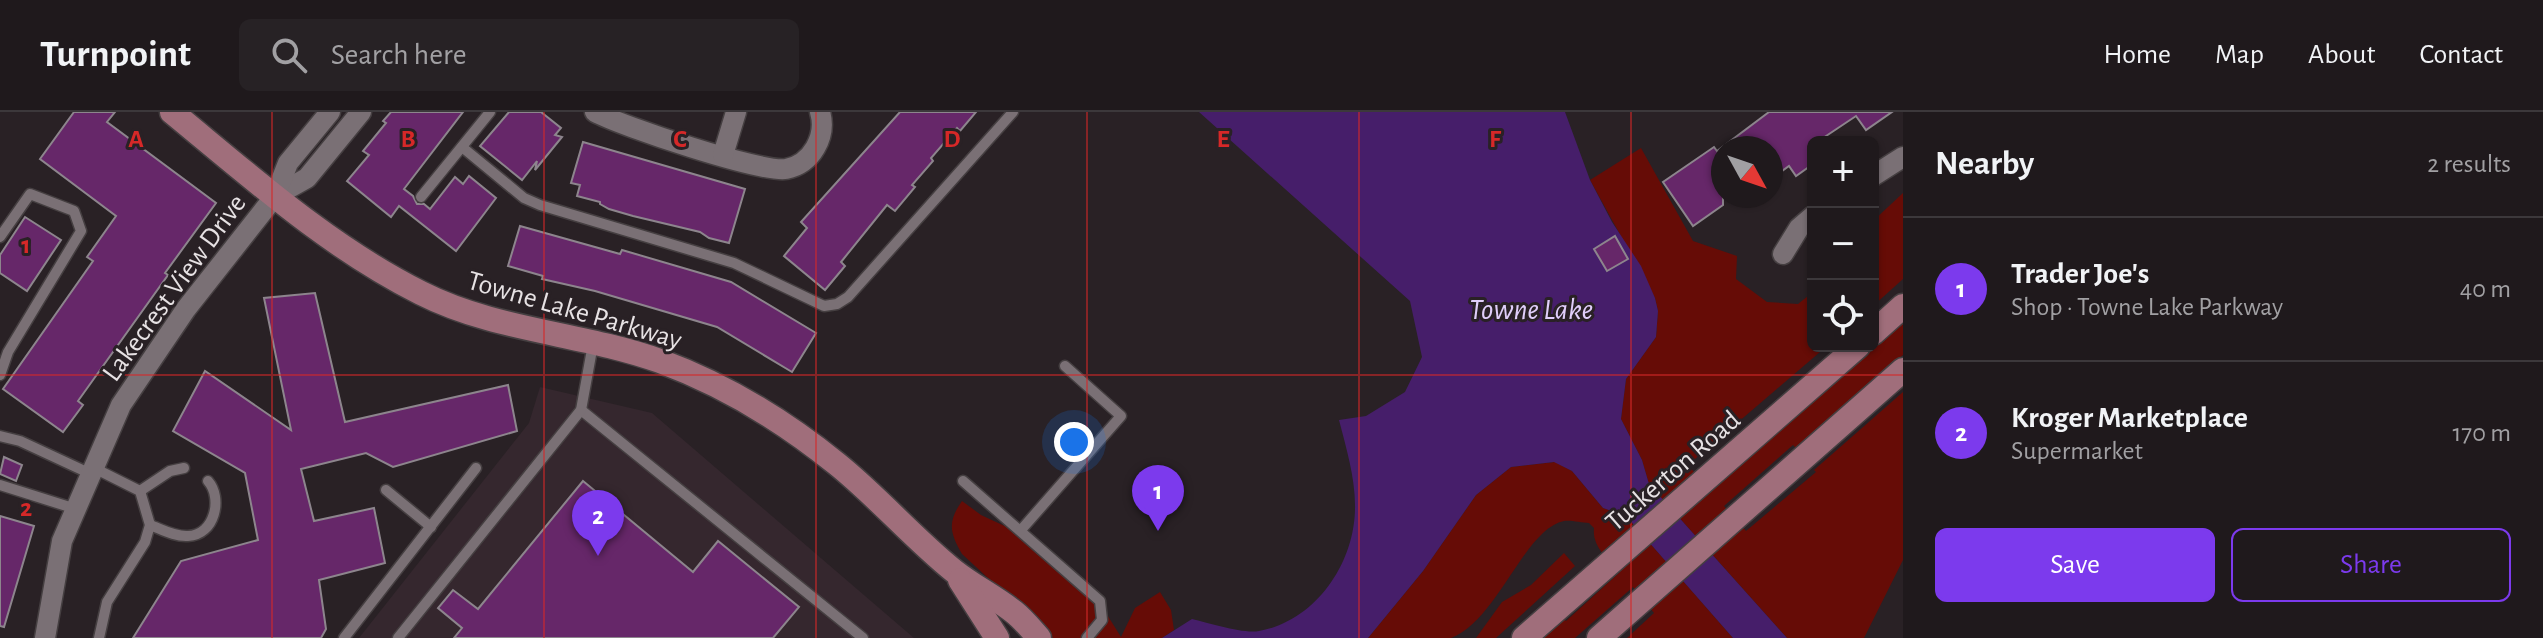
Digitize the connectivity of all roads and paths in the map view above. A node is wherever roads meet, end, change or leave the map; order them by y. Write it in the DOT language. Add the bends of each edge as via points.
graph roads {
  1 [pos="172,112"];
  2 [pos="330,112"];
  3 [pos="361,112"];
  4 [pos="490,112"];
  5 [pos="595,112"];
  6 [pos="736,112"];
  7 [pos="1013,112"];
  8 [pos="826,113"];
  9 [pos="462,147"];
  10 [pos="723,155"];
  11 [pos="1903,157"];
  12 [pos="1879,172"];
  13 [pos="275,196"];
  14 [pos="421,197"];
  15 [pos="1807,221"];
  16 [pos="0,237"];
  17 [pos="1783,254"];
  18 [pos="1903,306"];
  19 [pos="1879,328"];
  20 [pos="593,342"];
  21 [pos="1851,352"];
  22 [pos="1065,366"];
  23 [pos="1903,370"];
  24 [pos="0,375"];
  25 [pos="581,410"];
  26 [pos="0,436"];
  27 [pos="184,468"];
  28 [pos="476,468"];
  29 [pos="92,471"];
  30 [pos="208,481"];
  31 [pos="963,481"];
  32 [pos="0,485"];
  33 [pos="386,490"];
  34 [pos="140,491"];
  35 [pos="76,509"];
  36 [pos="150,525"];
  37 [pos="431,527"];
  38 [pos="1021,530"];
  39 [pos="954,571"];
  40 [pos="45,638"];
  41 [pos="99,638"];
  42 [pos="344,638"];
  43 [pos="398,638"];
  44 [pos="863,638"];
  45 [pos="997,638"];
  46 [pos="1039,638"];
  47 [pos="1087,638"];
  48 [pos="1524,638"];
  49 [pos="1599,638"];
  1 -- 13 [label="street, Towne Lake Parkway"];
  2 -- 13 [label="street" via="288,163"];
  3 -- 13 [label="street" via="307,178"];
  4 -- 9 [label="lane"];
  5 -- 10 [label="street"];
  6 -- 10 [label="street"];
  7 -- 9 [label="lane" via="848,297 824,306 734,263 524,198"];
  8 -- 10 [label="street" via="815,150 801,163 765,168"];
  9 -- 14 [label="lane"];
  11 -- 12 [label="street"];
  13 -- 20 [label="street, Towne Lake Parkway" via="363,261 423,295 490,320"];
  13 -- 29 [label="street, Lakecrest View Drive" via="186,309 121,405"];
  15 -- 17 [label="street"];
  16 -- 24 [label="lane" via="30,194 74,211 81,231 8,352"];
  18 -- 19 [label="street"];
  20 -- 25 [label="lane"];
  20 -- 39 [label="street, Towne Lake Parkway" via="684,371 770,414 838,465"];
  21 -- 48 [label="street, Tuckerton Road"];
  22 -- 38 [label="lane" via="1121,416"];
  23 -- 49 [label="street"];
  25 -- 43 [label="lane"];
  25 -- 44 [label="lane"];
  26 -- 29 [label="lane"];
  27 -- 34 [label="lane"];
  28 -- 37 [label="lane"];
  29 -- 34 [label="lane"];
  29 -- 35 [label="street, Lakecrest View Drive"];
  30 -- 36 [label="lane" via="217,504 200,532 189,536"];
  31 -- 38 [label="lane"];
  32 -- 35 [label="lane"];
  33 -- 37 [label="lane"];
  34 -- 36 [label="lane"];
  35 -- 40 [label="street, Lakecrest View Drive" via="62,541"];
  36 -- 41 [label="lane" via="107,602"];
  37 -- 42 [label="lane"];
  38 -- 47 [label="lane" via="1100,601 1102,620"];
  39 -- 45 [label="street, Towne Lake Parkway"];
  39 -- 46 [label="street, Towne Lake Parkway" via="1015,612"];
}
